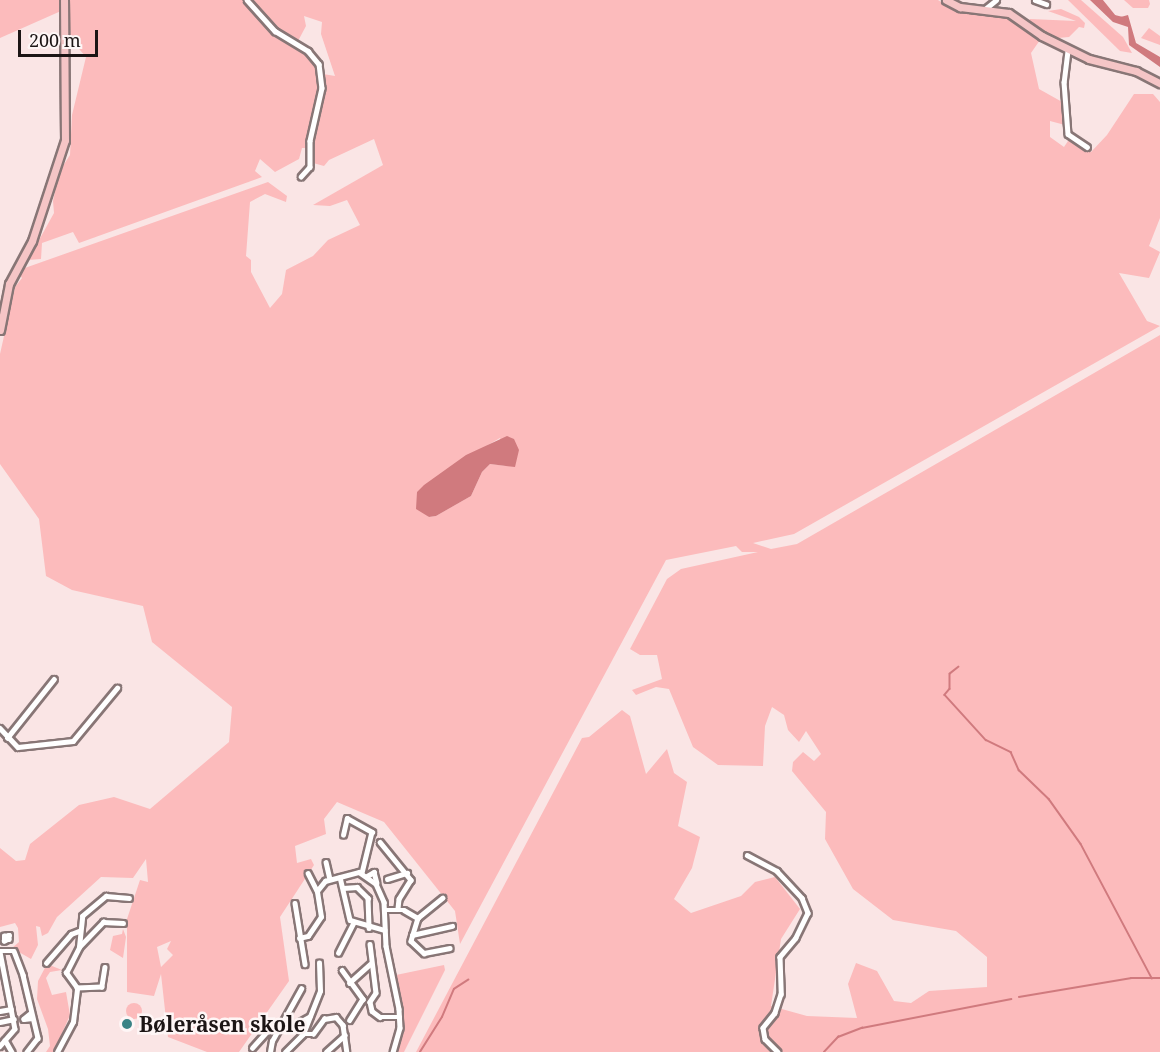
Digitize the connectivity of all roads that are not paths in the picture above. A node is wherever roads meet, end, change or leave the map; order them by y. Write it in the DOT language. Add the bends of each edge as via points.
graph roads {
  1 [pos="64,0"];
  2 [pos="247,0"];
  3 [pos="946,0"];
  4 [pos="996,0"];
  5 [pos="1035,0"];
  6 [pos="1046,4"];
  7 [pos="985,9"];
  8 [pos="1068,51"];
  9 [pos="1160,83"];
  10 [pos="1087,147"];
  11 [pos="301,177"];
  12 [pos="0,330"];
  13 [pos="54,679"];
  14 [pos="117,687"];
  15 [pos="0,728"];
  16 [pos="7,738"];
  17 [pos="343,835"];
  18 [pos="380,842"];
  19 [pos="747,855"];
  20 [pos="326,862"];
  21 [pos="308,873"];
  22 [pos="362,873"];
  23 [pos="407,873"];
  24 [pos="340,877"];
  25 [pos="330,879"];
  26 [pos="387,879"];
  27 [pos="343,888"];
  28 [pos="317,891"];
  29 [pos="129,898"];
  30 [pos="443,898"];
  31 [pos="295,903"];
  32 [pos="398,909"];
  33 [pos="385,910"];
  34 [pos="418,918"];
  35 [pos="123,923"];
  36 [pos="353,923"];
  37 [pos="452,926"];
  38 [pos="369,928"];
  39 [pos="385,930"];
  40 [pos="79,931"];
  41 [pos="412,935"];
  42 [pos="299,938"];
  43 [pos="4,941"];
  44 [pos="370,944"];
  45 [pos="79,947"];
  46 [pos="450,948"];
  47 [pos="2,951"];
  48 [pos="338,953"];
  49 [pos="46,963"];
  50 [pos="319,963"];
  51 [pos="305,964"];
  52 [pos="370,964"];
  53 [pos="105,967"];
  54 [pos="342,970"];
  55 [pos="349,983"];
  56 [pos="26,987"];
  57 [pos="3,988"];
  58 [pos="78,988"];
  59 [pos="17,989"];
  60 [pos="300,989"];
  61 [pos="363,999"];
  62 [pos="370,1002"];
  63 [pos="11,1009"];
  64 [pos="0,1011"];
  65 [pos="309,1017"];
  66 [pos="400,1017"];
  67 [pos="14,1019"];
  68 [pos="350,1020"];
  69 [pos="0,1022"];
  70 [pos="298,1023"];
  71 [pos="280,1027"];
  72 [pos="303,1034"];
  73 [pos="345,1035"];
  74 [pos="5,1040"];
  75 [pos="0,1046"];
  76 [pos="252,1048"];
  77 [pos="12,1052"];
  78 [pos="27,1052"];
  79 [pos="57,1052"];
  80 [pos="270,1052"];
  81 [pos="285,1052"];
  82 [pos="326,1052"];
  83 [pos="347,1052"];
  84 [pos="393,1052"];
  85 [pos="778,1052"];
  1 -- 12 [label="main road" via="65,140 32,241 8,289"];
  2 -- 11 [label="street" via="275,31 313,55 320,67 322,88 310,141 310,167"];
  3 -- 7 [label="main road" via="960,7"];
  4 -- 7 [label="street"];
  5 -- 6 [label="street"];
  7 -- 9 [label="main road" via="1011,14 1089,61 1139,72"];
  8 -- 10 [label="street" via="1064,82 1068,134"];
  13 -- 16 [label="street"];
  14 -- 16 [label="street" via="75,740 21,747"];
  15 -- 16 [label="street"];
  17 -- 22 [label="street" via="347,818 372,832"];
  18 -- 23 [label="street"];
  19 -- 85 [label="street" via="777,870 802,898 808,913 796,938 780,957 781,994 775,1012 763,1028 765,1039"];
  20 -- 25 [label="street"];
  21 -- 28 [label="street"];
  22 -- 24 [label="street"];
  22 -- 33 [label="street" via="368,876 374,872"];
  23 -- 26 [label="street"];
  23 -- 32 [label="street" via="411,883 399,899"];
  24 -- 25 [label="street"];
  24 -- 27 [label="street"];
  25 -- 28 [label="street"];
  27 -- 36 [label="street"];
  27 -- 38 [label="street" via="357,887 368,898"];
  28 -- 42 [label="street" via="321,916 308,936"];
  29 -- 40 [label="street" via="100,898 82,916"];
  30 -- 34 [label="street"];
  31 -- 42 [label="street"];
  32 -- 33 [label="street"];
  32 -- 34 [label="street"];
  33 -- 39 [label="street"];
  34 -- 41 [label="street"];
  35 -- 45 [label="street" via="103,922"];
  36 -- 38 [label="street"];
  36 -- 48 [label="street"];
  37 -- 41 [label="street"];
  38 -- 39 [label="street"];
  39 -- 66 [label="street"];
  40 -- 45 [label="street"];
  40 -- 49 [label="street" via="71,934"];
  41 -- 46 [label="street" via="414,947 421,953"];
  42 -- 51 [label="street"];
  43 -- 47 [label="street"];
  44 -- 52 [label="street"];
  45 -- 58 [label="street" via="66,973"];
  47 -- 56 [label="street" via="14,951"];
  47 -- 57 [label="street"];
  50 -- 65 [label="street" via="320,991"];
  52 -- 55 [label="street"];
  52 -- 62 [label="street" via="376,993"];
  53 -- 58 [label="street" via="102,987"];
  54 -- 55 [label="street"];
  55 -- 61 [label="street"];
  56 -- 59 [label="street"];
  56 -- 78 [label="street" via="38,1038"];
  57 -- 63 [label="street"];
  58 -- 79 [label="street" via="73,1022"];
  60 -- 71 [label="street"];
  61 -- 62 [label="street"];
  61 -- 68 [label="street"];
  62 -- 66 [label="street" via="376,1016"];
  63 -- 64 [label="street"];
  63 -- 67 [label="street"];
  65 -- 70 [label="street"];
  65 -- 72 [label="street"];
  66 -- 84 [label="street"];
  67 -- 69 [label="street"];
  67 -- 74 [label="street" via="15,1031"];
  71 -- 76 [label="street" via="273,1025"];
  71 -- 80 [label="street"];
  72 -- 73 [label="street" via="313,1034 330,1016 341,1022"];
  72 -- 81 [label="street"];
  73 -- 82 [label="street"];
  73 -- 83 [label="street"];
  74 -- 75 [label="street"];
  74 -- 77 [label="street"];
}
